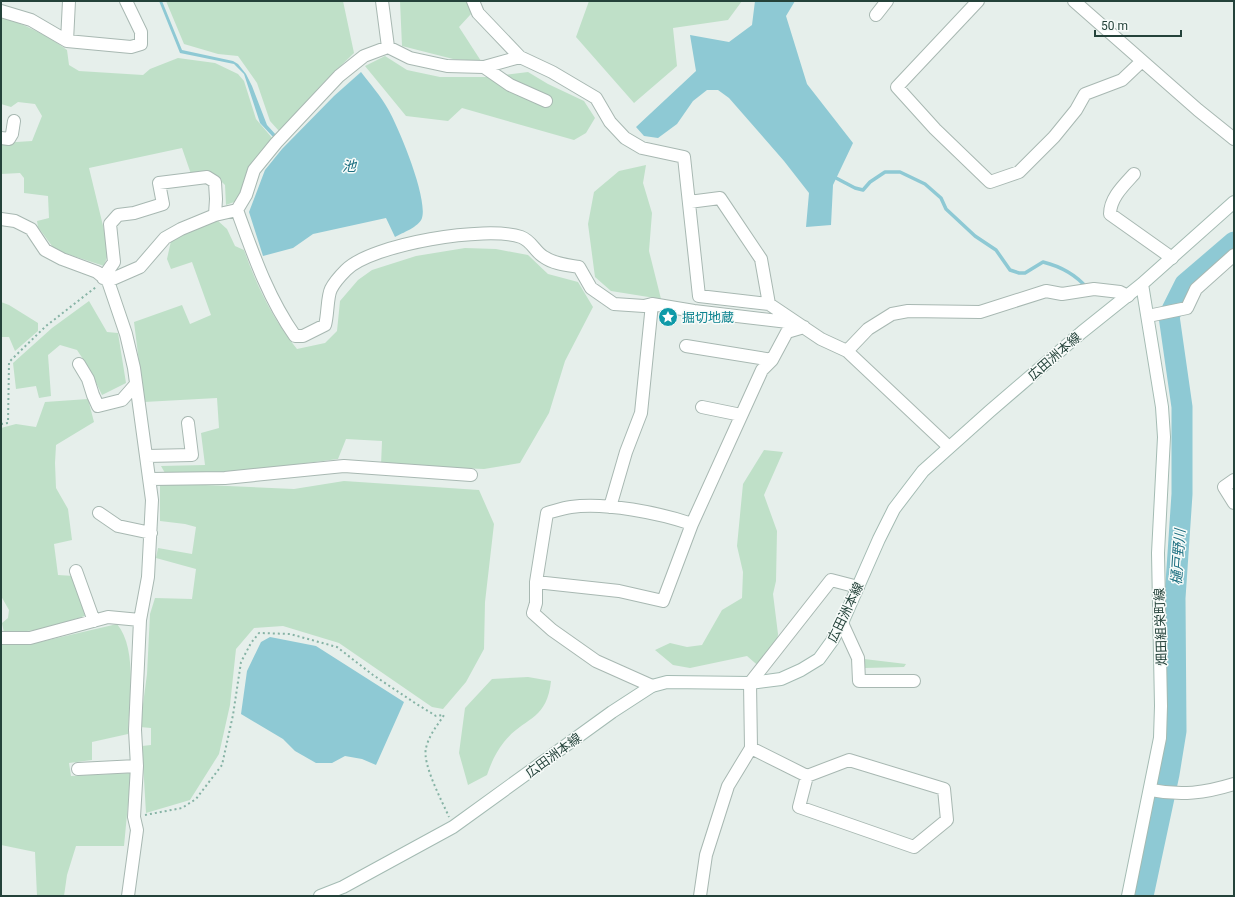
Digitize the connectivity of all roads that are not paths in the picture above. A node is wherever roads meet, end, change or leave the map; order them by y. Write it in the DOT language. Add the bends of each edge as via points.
graph roads {
  1 [pos="69,1"];
  2 [pos="126,1"];
  3 [pos="382,1"];
  4 [pos="473,1"];
  5 [pos="887,1"];
  6 [pos="978,1"];
  7 [pos="1074,1"];
  8 [pos="1,11"];
  9 [pos="876,15"];
  10 [pos="67,41"];
  11 [pos="388,47"];
  12 [pos="520,57"];
  13 [pos="1142,61"];
  14 [pos="484,68"];
  15 [pos="546,101"];
  16 [pos="14,121"];
  17 [pos="1,138"];
  18 [pos="1234,139"];
  19 [pos="1134,174"];
  20 [pos="689,202"];
  21 [pos="1234,202"];
  22 [pos="237,210"];
  23 [pos="215,215"];
  24 [pos="1,218"];
  25 [pos="1234,255"];
  26 [pos="1172,258"];
  27 [pos="103,281"];
  28 [pos="1142,284"];
  29 [pos="1128,296"];
  30 [pos="652,304"];
  31 [pos="769,304"];
  32 [pos="1151,315"];
  33 [pos="804,327"];
  34 [pos="686,346"];
  35 [pos="848,351"];
  36 [pos="772,360"];
  37 [pos="79,364"];
  38 [pos="136,384"];
  39 [pos="702,407"];
  40 [pos="741,415"];
  41 [pos="188,423"];
  42 [pos="949,448"];
  43 [pos="147,456"];
  44 [pos="471,475"];
  45 [pos="150,479"];
  46 [pos="1234,480"];
  47 [pos="1234,503"];
  48 [pos="610,507"];
  49 [pos="99,513"];
  50 [pos="692,524"];
  51 [pos="151,533"];
  52 [pos="76,571"];
  53 [pos="536,582"];
  54 [pos="858,587"];
  55 [pos="94,620"];
  56 [pos="140,620"];
  57 [pos="842,623"];
  58 [pos="1,638"];
  59 [pos="914,681"];
  60 [pos="750,683"];
  61 [pos="652,686"];
  62 [pos="752,748"];
  63 [pos="136,766"];
  64 [pos="78,769"];
  65 [pos="806,776"];
  66 [pos="1234,784"];
  67 [pos="1151,790"];
  68 [pos="128,896"];
  69 [pos="320,896"];
  70 [pos="700,896"];
  71 [pos="1128,896"];
  1 -- 10 [label="street"];
  2 -- 10 [label="street" via="141,32 141,44 131,47"];
  3 -- 11 [label="street"];
  4 -- 12 [label="street" via="478,14"];
  5 -- 9 [label="street"];
  6 -- 13 [label="street" via="897,87 990,182 1020,172 1054,137 1076,110 1085,94 1122,80"];
  7 -- 13 [label="street"];
  8 -- 10 [label="street" via="31,20"];
  11 -- 14 [label="street" via="410,58 447,66"];
  11 -- 22 [label="street" via="364,56 339,76 276,143 254,170 246,195"];
  12 -- 14 [label="street"];
  12 -- 20 [label="street" via="596,98 610,122 625,138 642,148 684,157"];
  13 -- 18 [label="street"];
  14 -- 15 [label="street" via="510,85"];
  16 -- 17 [label="street" via="9,139"];
  19 -- 26 [label="street" via="1110,206 1110,214"];
  20 -- 31 [label="street" via="720,198 762,259"];
  20 -- 31 [label="street" via="699,296"];
  21 -- 26 [label="street, 広田洲本線"];
  22 -- 23 [label="street"];
  22 -- 30 [label="street" via="255,263 295,336 303,336 325,325 330,290 347,269 373,253 426,240 472,234 494,233 522,237 543,257 556,263 579,267 591,288 614,304"];
  23 -- 27 [label="street" via="165,238 140,267"];
  23 -- 27 [label="street" via="215,182 207,177 159,183 163,204 118,215 110,224 114,262"];
  24 -- 27 [label="street" via="15,221 31,229 45,250 97,272"];
  25 -- 32 [label="street" via="1196,289 1187,308"];
  26 -- 28 [label="street, 広田洲本線"];
  27 -- 38 [label="street" via="126,334"];
  28 -- 29 [label="street, 広田洲本線"];
  28 -- 32 [label="street, 畑田組栄町線"];
  29 -- 35 [label="street" via="1120,292 1094,289 1062,294 1046,291 980,312 908,311 892,314 868,329"];
  29 -- 42 [label="street, 広田洲本線" via="1082,332"];
  30 -- 33 [label="street" via="788,322"];
  30 -- 48 [label="street" via="641,414 626,452"];
  31 -- 33 [label="street"];
  32 -- 67 [label="street, 畑田組栄町線" via="1164,437 1158,553 1160,738"];
  33 -- 35 [label="street" via="821,339"];
  33 -- 36 [label="street" via="787,332"];
  34 -- 36 [label="street"];
  35 -- 42 [label="street"];
  36 -- 40 [label="street" via="762,370"];
  37 -- 38 [label="street" via="88,379 98,406 122,400"];
  38 -- 43 [label="street"];
  39 -- 40 [label="street"];
  40 -- 50 [label="street"];
  41 -- 43 [label="street" via="192,455"];
  42 -- 54 [label="street, 広田洲本線" via="924,471 894,509"];
  43 -- 45 [label="street"];
  44 -- 45 [label="street" via="344,466 225,478"];
  45 -- 51 [label="street"];
  46 -- 47 [label="street" via="1224,487"];
  48 -- 50 [label="street" via="672,517"];
  48 -- 53 [label="street" via="571,507 547,513"];
  49 -- 51 [label="street" via="118,526"];
  50 -- 53 [label="street" via="663,601 620,591"];
  51 -- 56 [label="street" via="148,577"];
  52 -- 55 [label="street"];
  53 -- 61 [label="street" via="536,603 533,613 552,630 596,661"];
  54 -- 57 [label="street, 広田洲本線"];
  54 -- 60 [label="street" via="831,580"];
  55 -- 56 [label="street" via="122,617"];
  55 -- 58 [label="street" via="77,627 30,638"];
  56 -- 63 [label="street"];
  57 -- 59 [label="street" via="858,658 859,681"];
  57 -- 60 [label="street, 広田洲本線" via="819,659 781,679"];
  60 -- 61 [label="street, 広田洲本線" via="667,682"];
  60 -- 62 [label="street"];
  61 -- 69 [label="street, 広田洲本線" via="453,827 343,887"];
  62 -- 65 [label="street"];
  62 -- 70 [label="street" via="728,786 706,855"];
  63 -- 64 [label="street"];
  63 -- 68 [label="street" via="134,817 137,830"];
  65 -- 65 [label="street" via="849,760 944,789 947,820 914,847 799,807"];
  66 -- 67 [label="street" via="1209,792 1172,794"];
  67 -- 71 [label="street, 畑田組栄町線"];
}
